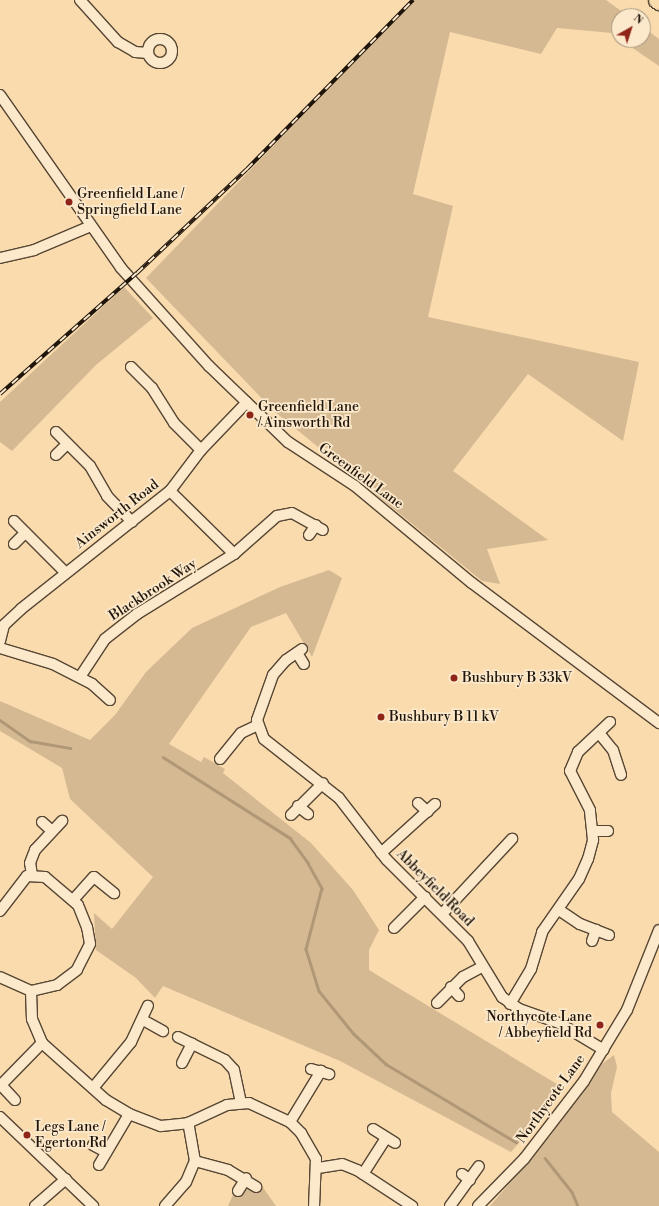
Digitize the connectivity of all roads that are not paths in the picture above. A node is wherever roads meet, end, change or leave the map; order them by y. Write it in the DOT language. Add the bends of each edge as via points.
graph roads {
  1 [pos="80,0"];
  2 [pos="656,0"];
  3 [pos="659,2"];
  4 [pos="148,53"];
  5 [pos="0,95"];
  6 [pos="92,226"];
  7 [pos="0,258"];
  8 [pos="131,367"];
  9 [pos="247,402"];
  10 [pos="56,432"];
  11 [pos="67,444"];
  12 [pos="201,450"];
  13 [pos="56,455"];
  14 [pos="170,491"];
  15 [pos="14,521"];
  16 [pos="132,522"];
  17 [pos="26,532"];
  18 [pos="309,535"];
  19 [pos="14,544"];
  20 [pos="234,554"];
  21 [pos="65,572"];
  22 [pos="0,641"];
  23 [pos="0,648"];
  24 [pos="304,664"];
  25 [pos="80,677"];
  26 [pos="110,700"];
  27 [pos="610,722"];
  28 [pos="659,723"];
  29 [pos="256,726"];
  30 [pos="599,733"];
  31 [pos="220,759"];
  32 [pos="621,775"];
  33 [pos="323,782"];
  34 [pos="418,803"];
  35 [pos="435,804"];
  36 [pos="298,806"];
  37 [pos="428,812"];
  38 [pos="308,814"];
  39 [pos="291,815"];
  40 [pos="62,820"];
  41 [pos="42,822"];
  42 [pos="52,831"];
  43 [pos="593,832"];
  44 [pos="608,832"];
  45 [pos="512,839"];
  46 [pos="381,853"];
  47 [pos="34,875"];
  48 [pos="114,894"];
  49 [pos="425,897"];
  50 [pos="73,900"];
  51 [pos="0,909"];
  52 [pos="559,910"];
  53 [pos="442,914"];
  54 [pos="394,928"];
  55 [pos="596,930"];
  56 [pos="659,930"];
  57 [pos="609,935"];
  58 [pos="592,941"];
  59 [pos="482,967"];
  60 [pos="0,977"];
  61 [pos="451,987"];
  62 [pos="31,991"];
  63 [pos="459,996"];
  64 [pos="437,1003"];
  65 [pos="510,1004"];
  66 [pos="148,1006"];
  67 [pos="143,1020"];
  68 [pos="163,1031"];
  69 [pos="178,1036"];
  70 [pos="192,1042"];
  71 [pos="42,1043"];
  72 [pos="604,1050"];
  73 [pos="182,1063"];
  74 [pos="320,1071"];
  75 [pos="0,1084"];
  76 [pos="93,1088"];
  77 [pos="15,1100"];
  78 [pos="241,1103"];
  79 [pos="129,1114"];
  80 [pos="0,1117"];
  81 [pos="290,1122"];
  82 [pos="188,1123"];
  83 [pos="373,1129"];
  84 [pos="386,1138"];
  85 [pos="395,1144"];
  86 [pos="93,1145"];
  87 [pos="106,1152"];
  88 [pos="195,1161"];
  89 [pos="99,1165"];
  90 [pos="479,1166"];
  91 [pos="318,1168"];
  92 [pos="363,1174"];
  93 [pos="246,1178"];
  94 [pos="66,1179"];
  95 [pos="256,1187"];
  96 [pos="238,1191"];
  97 [pos="35,1206"];
  98 [pos="93,1206"];
  99 [pos="165,1206"];
  100 [pos="314,1206"];
  101 [pos="412,1206"];
  102 [pos="450,1206"];
  103 [pos="478,1206"];
  1 -- 4 [label="street" via="118,42 135,52"];
  2 -- 3 [label="highway"];
  5 -- 6 [label="street, Greenfield Lane"];
  6 -- 7 [label="street" via="34,250"];
  6 -- 9 [label="street, Greenfield Lane" via="128,277 209,366"];
  8 -- 12 [label="street" via="136,379"];
  9 -- 12 [label="street, Ainsworth Road"];
  9 -- 28 [label="street, Greenfield Lane" via="288,442 355,486 472,583"];
  10 -- 11 [label="street"];
  11 -- 13 [label="street"];
  11 -- 16 [label="street" via="90,466 107,496"];
  12 -- 14 [label="street, Ainsworth Road"];
  14 -- 16 [label="street, Ainsworth Road"];
  14 -- 20 [label="street"];
  15 -- 17 [label="street"];
  16 -- 21 [label="street, Ainsworth Road"];
  17 -- 19 [label="street"];
  17 -- 21 [label="street"];
  18 -- 20 [label="street, Blackbrook Way" via="319,528 302,516 284,513 270,521"];
  20 -- 25 [label="street, Blackbrook Way" via="137,614 105,639"];
  21 -- 22 [label="street, Ainsworth Road" via="4,625"];
  23 -- 25 [label="street" via="53,664"];
  24 -- 29 [label="street" via="300,651 273,674"];
  25 -- 26 [label="street"];
  27 -- 30 [label="street"];
  29 -- 31 [label="street" via="241,733"];
  29 -- 33 [label="street, Abbeyfield Road" via="276,750"];
  30 -- 32 [label="street" via="613,750"];
  30 -- 43 [label="street" via="578,752 570,771 590,810"];
  33 -- 36 [label="street"];
  33 -- 46 [label="street, Abbeyfield Road"];
  34 -- 37 [label="street"];
  35 -- 37 [label="street"];
  36 -- 38 [label="street"];
  36 -- 39 [label="street"];
  37 -- 46 [label="street"];
  40 -- 42 [label="street"];
  41 -- 42 [label="street"];
  42 -- 47 [label="street" via="35,850 30,863"];
  43 -- 44 [label="street"];
  43 -- 52 [label="street" via="591,850 579,879"];
  45 -- 53 [label="street"];
  46 -- 49 [label="street, Abbeyfield Road"];
  47 -- 50 [label="street" via="55,884"];
  47 -- 51 [label="street" via="21,881"];
  48 -- 50 [label="street" via="94,877"];
  49 -- 53 [label="street, Abbeyfield Road"];
  49 -- 54 [label="street"];
  50 -- 62 [label="street" via="87,927 88,953 77,970 63,981"];
  52 -- 55 [label="street"];
  52 -- 65 [label="street" via="542,932 531,969"];
  53 -- 59 [label="street, Abbeyfield Road" via="468,942"];
  55 -- 57 [label="street"];
  55 -- 58 [label="street"];
  56 -- 72 [label="street, Northycote Lane" via="640,982"];
  59 -- 61 [label="street"];
  59 -- 65 [label="street, Abbeyfield Road" via="494,988"];
  60 -- 62 [label="street"];
  61 -- 63 [label="street"];
  61 -- 64 [label="street"];
  62 -- 71 [label="street" via="32,1019"];
  65 -- 72 [label="street, Abbeyfield Road" via="559,1023"];
  66 -- 67 [label="street"];
  67 -- 68 [label="street"];
  67 -- 76 [label="street" via="130,1042"];
  69 -- 70 [label="street"];
  70 -- 73 [label="street"];
  70 -- 78 [label="street" via="225,1060 234,1070"];
  71 -- 75 [label="street"];
  71 -- 76 [label="street"];
  72 -- 103 [label="street, Northycote Lane" via="553,1124"];
  74 -- 81 [label="street"];
  75 -- 77 [label="street"];
  76 -- 79 [label="street"];
  78 -- 81 [label="street" via="258,1105"];
  78 -- 82 [label="street"];
  79 -- 82 [label="street" via="161,1126"];
  79 -- 87 [label="street"];
  80 -- 94 [label="street"];
  81 -- 91 [label="street" via="309,1143"];
  82 -- 88 [label="street"];
  83 -- 84 [label="street"];
  84 -- 85 [label="street"];
  84 -- 92 [label="street"];
  86 -- 87 [label="street"];
  87 -- 89 [label="street"];
  88 -- 93 [label="street"];
  88 -- 99 [label="street" via="186,1182"];
  90 -- 102 [label="street" via="466,1177"];
  91 -- 92 [label="street" via="342,1164"];
  91 -- 100 [label="street"];
  92 -- 101 [label="street"];
  93 -- 95 [label="street"];
  93 -- 96 [label="street"];
  94 -- 97 [label="street"];
  94 -- 98 [label="street"];
}
